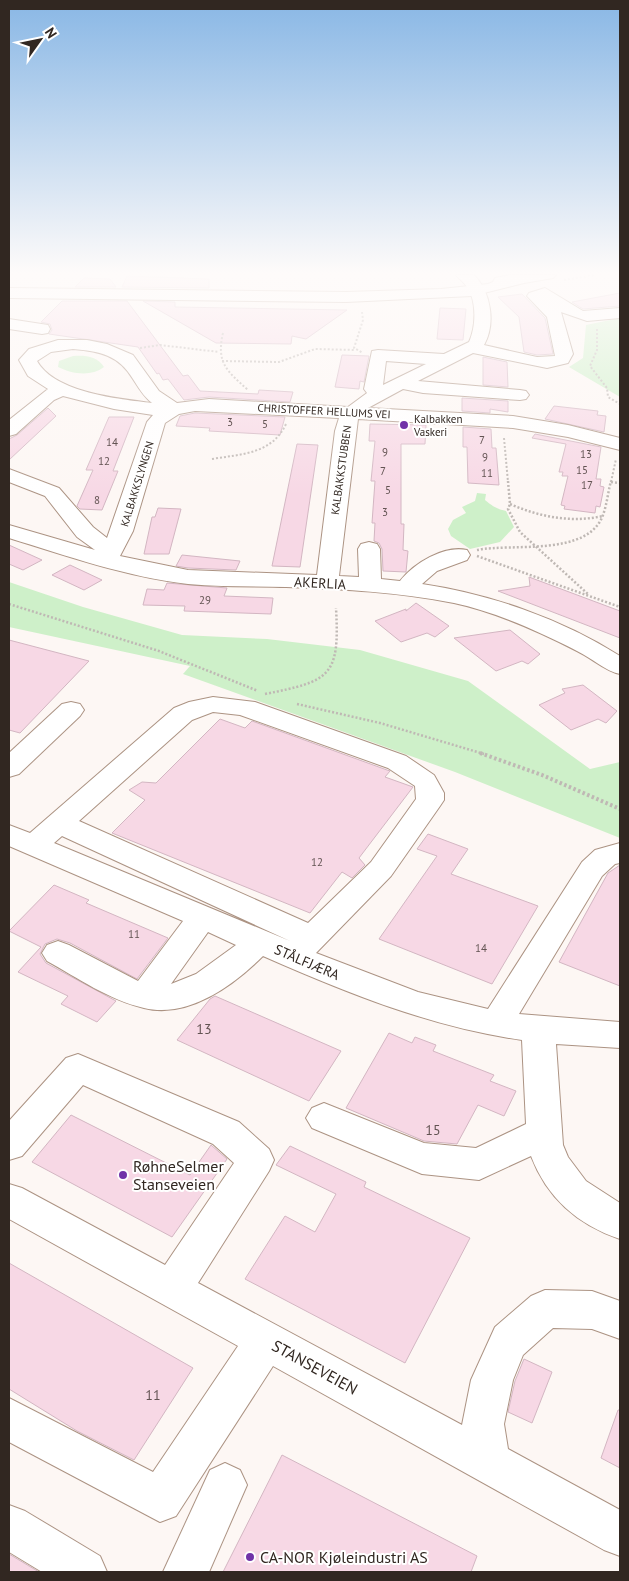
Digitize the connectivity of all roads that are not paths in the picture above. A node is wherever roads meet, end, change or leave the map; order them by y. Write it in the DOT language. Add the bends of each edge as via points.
graph roads {
  1 [pos="43,349"];
  2 [pos="95,349"];
  3 [pos="473,349"];
  4 [pos="563,349"];
  5 [pos="466,359"];
  6 [pos="28,362"];
  7 [pos="9,367"];
  8 [pos="402,383"];
  9 [pos="63,389"];
  10 [pos="472,391"];
  11 [pos="379,394"];
  12 [pos="520,395"];
  13 [pos="173,410"];
  14 [pos="352,413"];
  15 [pos="9,430"];
  16 [pos="620,444"];
  17 [pos="9,475"];
  18 [pos="9,531"];
  19 [pos="369,550"];
  20 [pos="464,555"];
  21 [pos="110,556"];
  22 [pos="327,583"];
  23 [pos="370,586"];
  24 [pos="406,589"];
  25 [pos="620,667"];
  26 [pos="72,710"];
  27 [pos="9,768"];
  28 [pos="59,823"];
  29 [pos="21,840"];
  30 [pos="620,853"];
  31 [pos="202,918"];
  32 [pos="259,942"];
  33 [pos="302,947"];
  34 [pos="58,953"];
  35 [pos="145,996"];
  36 [pos="500,1024"];
  37 [pos="538,1029"];
  38 [pos="620,1035"];
  39 [pos="324,1118"];
  40 [pos="545,1132"];
  41 [pos="9,1145"];
  42 [pos="9,1200"];
  43 [pos="620,1222"];
  44 [pos="172,1289"];
  45 [pos="620,1320"];
  46 [pos="266,1340"];
  47 [pos="9,1419"];
  48 [pos="488,1462"];
  49 [pos="226,1485"];
  50 [pos="9,1527"];
  51 [pos="620,1534"];
  52 [pos="84,1572"];
  53 [pos="186,1572"];
  1 -- 6 [label="street" via="33,353"];
  2 -- 13 [label="street" via="120,354 154,396"];
  3 -- 5 [label="street"];
  4 -- 5 [label="street" via="562,359 546,363"];
  5 -- 8 [label="street, KALBAKKSTUBBEN"];
  5 -- 10 [label="street"];
  5 -- 11 [label="street" via="378,355 373,389"];
  6 -- 7 [label="street"];
  6 -- 9 [label="street" via="42,377"];
  8 -- 10 [label="street" via="418,388"];
  8 -- 11 [label="street, KALBAKKSTUBBEN"];
  9 -- 13 [label="street" via="110,404"];
  9 -- 15 [label="street" via="48,396"];
  10 -- 12 [label="street"];
  11 -- 14 [label="street, KALBAKKSTUBBEN"];
  13 -- 14 [label="street, CHRISTOFFER HELLUMS VEI" via="200,404"];
  13 -- 21 [label="street, KALBAKKSLYNGEN" via="154,426 122,531"];
  14 -- 16 [label="street, CHRISTOFFER HELLUMS VEI" via="502,421 568,431"];
  14 -- 22 [label="street, KALBAKKSTUBBEN" via="345,431"];
  17 -- 21 [label="street" via="52,492"];
  18 -- 21 [label="street, AKERLIA"];
  19 -- 23 [label="street"];
  20 -- 24 [label="street" via="440,561 417,576"];
  21 -- 22 [label="street, AKERLIA" via="188,577"];
  22 -- 23 [label="street, AKERLIA"];
  23 -- 24 [label="street, AKERLIA"];
  24 -- 25 [label="street, AKERLIA" via="459,597 502,610 584,645"];
  26 -- 27 [label="street"];
  28 -- 29 [label="street"];
  28 -- 33 [label="street"];
  28 -- 33 [label="street" via="183,714 200,706 234,705 397,762 419,775 430,787 430,800 381,869"];
  29 -- 31 [label="street, STÅLFJÆRA"];
  30 -- 36 [label="street" via="605,857 592,869 504,1010"];
  31 -- 32 [label="street, STÅLFJÆRA"];
  31 -- 35 [label="street"];
  32 -- 33 [label="street, STÅLFJÆRA"];
  32 -- 35 [label="street" via="244,956 194,989 161,998"];
  33 -- 36 [label="street, STÅLFJÆRA" via="403,999"];
  34 -- 35 [label="street"];
  36 -- 37 [label="street, STÅLFJÆRA"];
  37 -- 38 [label="street, STÅLFJÆRA"];
  37 -- 40 [label="street"];
  39 -- 40 [label="street" via="422,1158 479,1164"];
  40 -- 43 [label="street" via="545,1145 559,1179 576,1197"];
  41 -- 44 [label="street" via="78,1068 226,1134 256,1160"];
  42 -- 44 [label="street, STANSEVEIEN"];
  44 -- 46 [label="street, STANSEVEIEN"];
  45 -- 48 [label="street" via="592,1310 545,1309 509,1341 492,1380 483,1424"];
  46 -- 47 [label="street" via="160,1500"];
  46 -- 48 [label="street, STANSEVEIEN"];
  48 -- 51 [label="street, STANSEVEIEN"];
  49 -- 53 [label="street"];
  50 -- 52 [label="street"];
}
